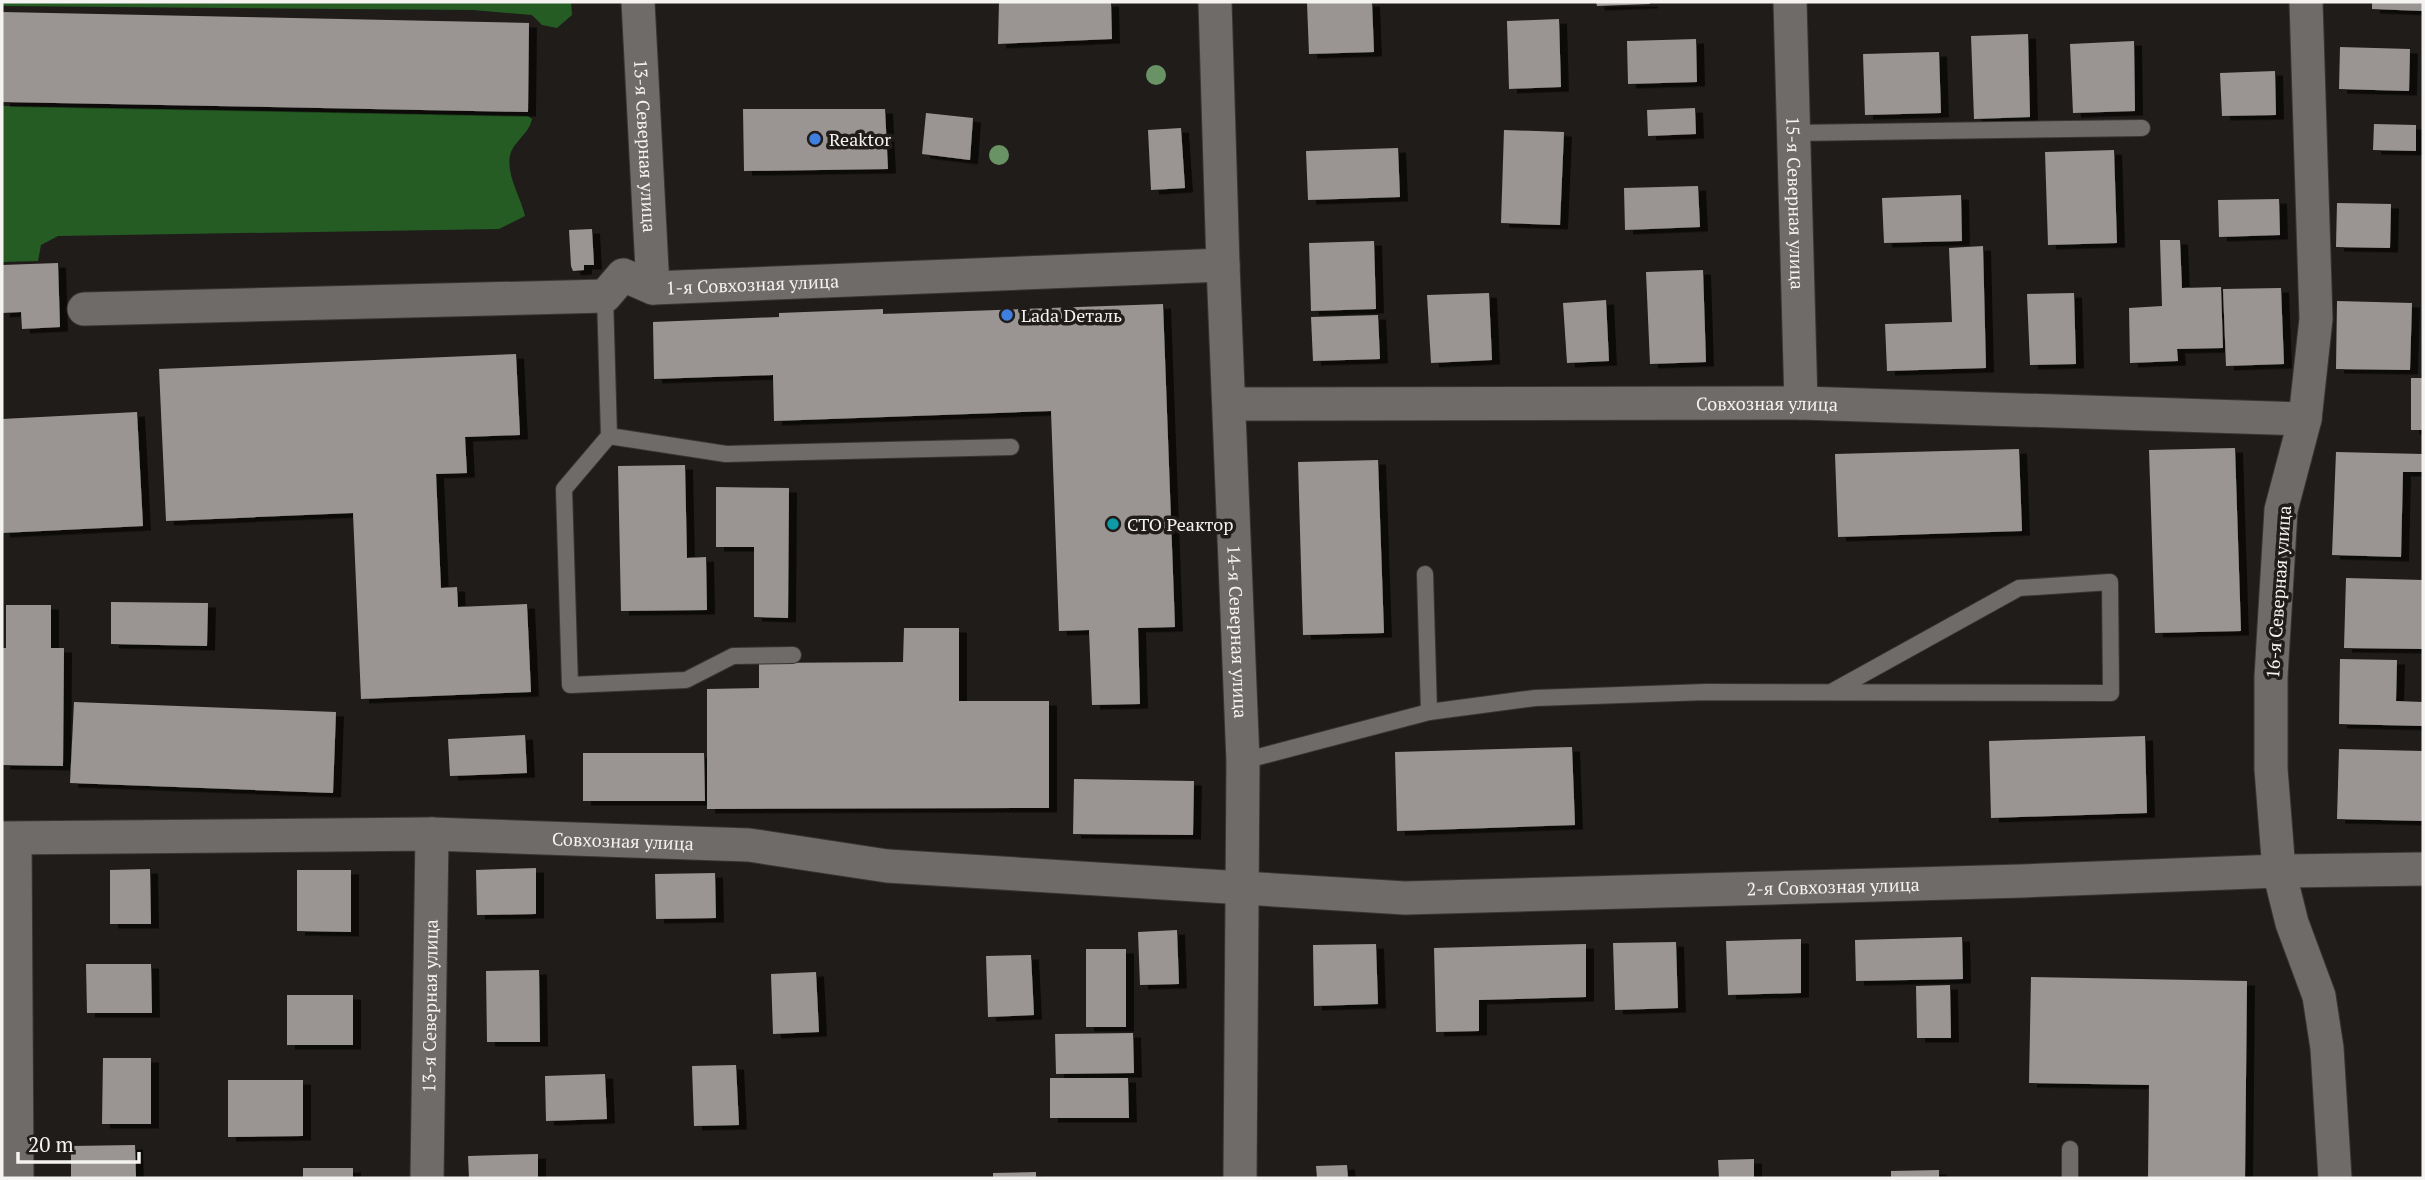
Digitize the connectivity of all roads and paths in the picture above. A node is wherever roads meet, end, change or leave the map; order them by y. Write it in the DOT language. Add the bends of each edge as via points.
graph roads {
  1 [pos="638,2"];
  2 [pos="1215,2"];
  3 [pos="1790,2"];
  4 [pos="2306,2"];
  5 [pos="2143,128"];
  6 [pos="1794,133"];
  7 [pos="1223,265"];
  8 [pos="653,288"];
  9 [pos="605,296"];
  10 [pos="84,309"];
  11 [pos="1801,403"];
  12 [pos="1230,404"];
  13 [pos="2305,419"];
  14 [pos="609,436"];
  15 [pos="1011,447"];
  16 [pos="1425,574"];
  17 [pos="793,655"];
  18 [pos="1833,691"];
  19 [pos="1429,712"];
  20 [pos="1243,761"];
  21 [pos="432,834"];
  22 [pos="8,838"];
  23 [pos="2423,869"];
  24 [pos="2279,871"];
  25 [pos="1241,888"];
  26 [pos="2070,1149"];
  27 [pos="18,1178"];
  28 [pos="428,1178"];
  29 [pos="1240,1178"];
  30 [pos="2070,1178"];
  31 [pos="2334,1178"];
  1 -- 8 [label="street, 13-я Северная улица"];
  2 -- 7 [label="street, 14-я Северная улица"];
  3 -- 6 [label="street, 15-я Северная улица"];
  4 -- 13 [label="street, 16-я Северная улица" via="2316,319"];
  5 -- 6 [label="lane"];
  6 -- 11 [label="street, 15-я Северная улица"];
  7 -- 8 [label="street, 1-я Совхозная улица"];
  7 -- 12 [label="street, 14-я Северная улица"];
  8 -- 9 [label="street, 1-я Совхозная улица" via="623,275"];
  9 -- 10 [label="street"];
  9 -- 14 [label="lane"];
  11 -- 12 [label="street, Совхозная улица"];
  11 -- 13 [label="street, Совхозная улица"];
  12 -- 20 [label="street, 14-я Северная улица"];
  13 -- 24 [label="street, 16-я Северная улица" via="2281,510 2271,677"];
  14 -- 15 [label="lane" via="726,454"];
  14 -- 17 [label="lane" via="564,489 570,685 686,680 733,656"];
  16 -- 19 [label="lane"];
  18 -- 18 [label="lane" via="2111,693 2110,582 2019,588"];
  18 -- 19 [label="lane" via="1535,698"];
  19 -- 20 [label="lane"];
  20 -- 25 [label="street, 14-я Северная улица"];
  21 -- 22 [label="street, Совхозная улица"];
  21 -- 25 [label="street, Совхозная улица" via="749,845 887,866"];
  21 -- 28 [label="street, 13-я Северная улица"];
  22 -- 27 [label="street"];
  23 -- 24 [label="street, 2-я Совхозная улица"];
  24 -- 25 [label="street, 2-я Совхозная улица" via="1405,898"];
  24 -- 31 [label="street, 16-я Северная улица" via="2319,996 2327,1048"];
  25 -- 29 [label="street, 14-я Северная улица"];
  26 -- 30 [label="lane"];
}
